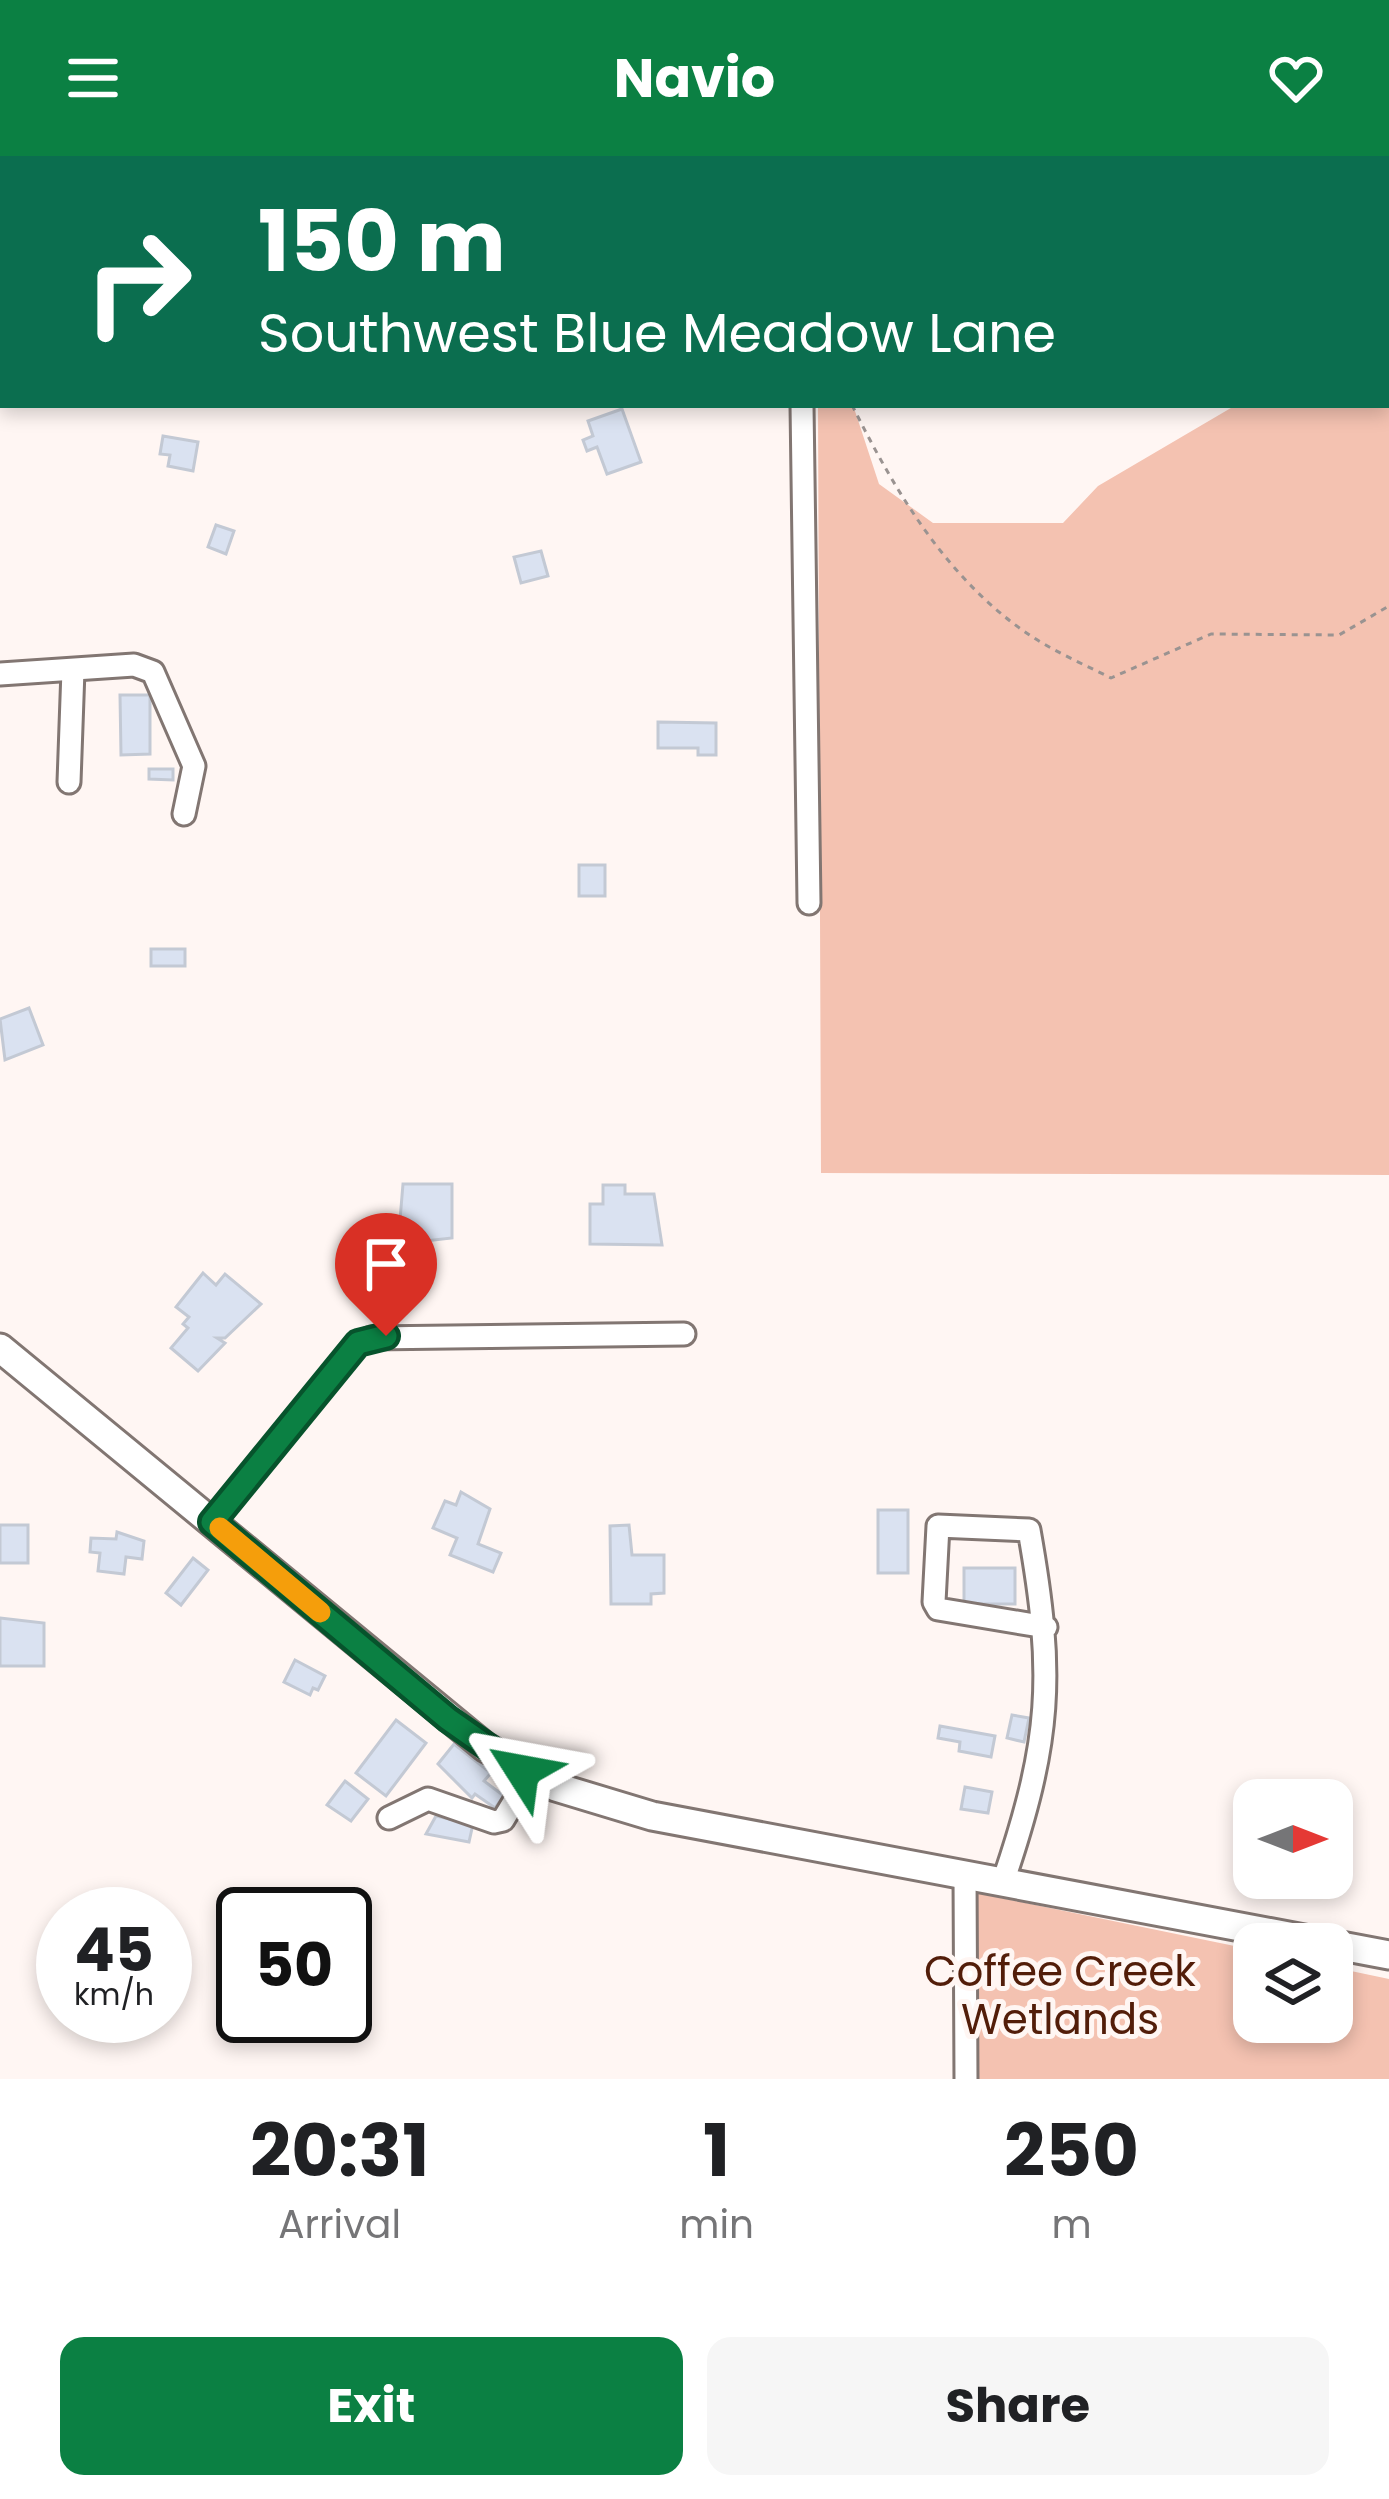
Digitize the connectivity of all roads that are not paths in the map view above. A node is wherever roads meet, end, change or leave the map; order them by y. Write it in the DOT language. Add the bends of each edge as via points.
graph roads {
  1 [pos="802,408"];
  2 [pos="73,670"];
  3 [pos="0,674"];
  4 [pos="69,782"];
  5 [pos="184,814"];
  6 [pos="809,903"];
  7 [pos="684,1334"];
  8 [pos="0,1348"];
  9 [pos="212,1522"];
  10 [pos="1046,1627"];
  11 [pos="530,1775"];
  12 [pos="389,1818"];
  13 [pos="965,1875"];
  14 [pos="1003,1882"];
  15 [pos="1389,1955"];
  16 [pos="966,2079"];
  1 -- 6 [label="street"];
  2 -- 3 [label="street"];
  2 -- 4 [label="street"];
  2 -- 5 [label="street" via="134,665 153,672 194,766"];
  7 -- 9 [label="street" via="386,1336 358,1343"];
  8 -- 9 [label="main road"];
  9 -- 11 [label="main road" via="448,1719"];
  10 -- 10 [label="street" via="1029,1530 938,1526 938,1609"];
  10 -- 14 [label="street" via="1041,1758"];
  11 -- 12 [label="street" via="503,1820 428,1799"];
  11 -- 13 [label="main road" via="631,1811"];
  13 -- 14 [label="main road"];
  13 -- 16 [label="street"];
  14 -- 15 [label="main road"];
}
